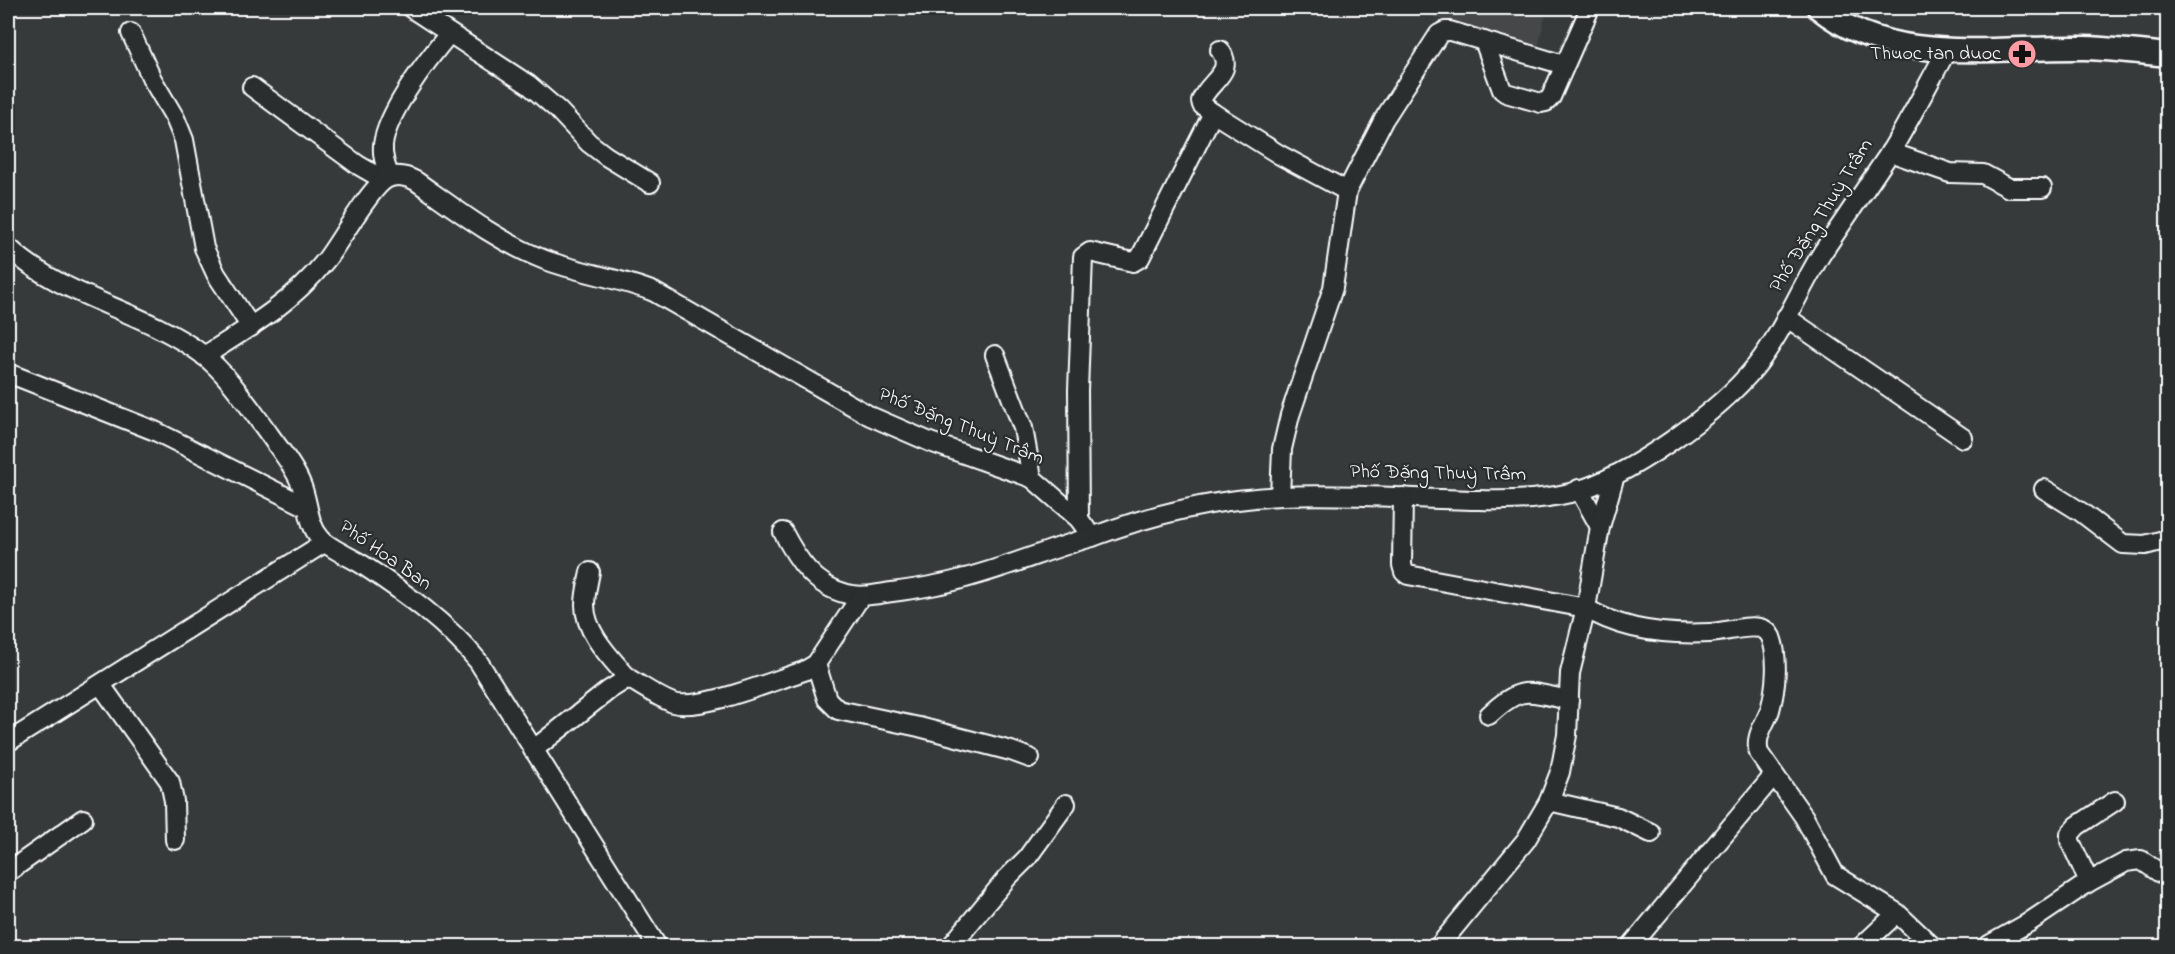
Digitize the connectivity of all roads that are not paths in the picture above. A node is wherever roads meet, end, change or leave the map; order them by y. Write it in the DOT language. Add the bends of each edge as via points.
graph roads {
  1 [pos="411,8"];
  2 [pos="1590,8"];
  3 [pos="1819,8"];
  4 [pos="131,33"];
  5 [pos="449,34"];
  6 [pos="1484,41"];
  7 [pos="1220,50"];
  8 [pos="1947,50"];
  9 [pos="2168,55"];
  10 [pos="1564,65"];
  11 [pos="252,87"];
  12 [pos="1213,113"];
  13 [pos="1890,152"];
  14 [pos="387,178"];
  15 [pos="650,183"];
  16 [pos="2042,188"];
  17 [pos="1347,191"];
  18 [pos="8,247"];
  19 [pos="1786,317"];
  20 [pos="250,327"];
  21 [pos="995,355"];
  22 [pos="204,356"];
  23 [pos="8,372"];
  24 [pos="1963,438"];
  25 [pos="1615,475"];
  26 [pos="1032,478"];
  27 [pos="1579,489"];
  28 [pos="2044,489"];
  29 [pos="1280,496"];
  30 [pos="1403,496"];
  31 [pos="308,507"];
  32 [pos="1079,519"];
  33 [pos="1600,528"];
  34 [pos="783,532"];
  35 [pos="1092,537"];
  36 [pos="2168,539"];
  37 [pos="324,543"];
  38 [pos="590,572"];
  39 [pos="861,596"];
  40 [pos="1586,608"];
  41 [pos="816,664"];
  42 [pos="628,678"];
  43 [pos="101,685"];
  44 [pos="1569,700"];
  45 [pos="1489,715"];
  46 [pos="8,742"];
  47 [pos="533,750"];
  48 [pos="1030,758"];
  49 [pos="1774,775"];
  50 [pos="1549,801"];
  51 [pos="2115,801"];
  52 [pos="1066,804"];
  53 [pos="83,819"];
  54 [pos="1651,833"];
  55 [pos="175,840"];
  56 [pos="8,872"];
  57 [pos="2165,874"];
  58 [pos="2089,882"];
  59 [pos="1897,913"];
  60 [pos="657,946"];
  61 [pos="951,946"];
  62 [pos="1439,946"];
  63 [pos="1631,946"];
  64 [pos="1862,946"];
  65 [pos="1932,946"];
  66 [pos="1987,946"];
  1 -- 5 [label="street"];
  2 -- 10 [label="street"];
  3 -- 8 [label="main road" via="1834,20 1879,40"];
  4 -- 20 [label="street" via="184,140 204,248"];
  5 -- 14 [label="street" via="425,62 385,135"];
  5 -- 15 [label="street" via="529,85 598,150"];
  6 -- 10 [label="street"];
  6 -- 10 [label="street" via="1500,87 1506,93 1546,102"];
  6 -- 17 [label="street" via="1450,31 1439,34 1384,119"];
  7 -- 12 [label="street" via="1226,59 1225,66 1201,99 1202,105"];
  8 -- 9 [label="main road" via="2085,48"];
  8 -- 13 [label="street, Phố Đặng Thuỳ Trâm"];
  11 -- 14 [label="street, Phố Đặng Thuỳ Trâm" via="358,165"];
  12 -- 17 [label="street"];
  12 -- 32 [label="street" via="1140,258 1133,262 1090,252 1082,259"];
  13 -- 16 [label="street" via="1950,173 1983,174 2009,188"];
  13 -- 19 [label="street, Phố Đặng Thuỳ Trâm"];
  14 -- 20 [label="street" via="307,281"];
  14 -- 26 [label="street, Phố Đặng Thuỳ Trâm" via="403,176 416,181 492,234 547,261 654,292 879,420"];
  17 -- 29 [label="street" via="1333,288 1282,448"];
  18 -- 22 [label="street, Phố Hoa Ban" via="35,270 144,319"];
  19 -- 24 [label="street"];
  19 -- 25 [label="street, Phố Đặng Thuỳ Trâm" via="1756,366 1737,387 1649,456"];
  20 -- 22 [label="street"];
  21 -- 26 [label="street" via="1023,428"];
  22 -- 31 [label="street, Phố Hoa Ban" via="216,366 280,450 300,481"];
  23 -- 31 [label="street" via="155,431"];
  25 -- 27 [label="street, Phố Đặng Thuỳ Trâm"];
  25 -- 33 [label="street"];
  26 -- 32 [label="street, Phố Đặng Thuỳ Trâm"];
  27 -- 30 [label="street, Phố Đặng Thuỳ Trâm" via="1508,500"];
  27 -- 33 [label="street"];
  28 -- 36 [label="street" via="2123,544 2145,545"];
  29 -- 30 [label="street, Phố Đặng Thuỳ Trâm"];
  29 -- 35 [label="street, Phố Đặng Thuỳ Trâm" via="1190,508"];
  30 -- 40 [label="street" via="1402,565 1408,575"];
  31 -- 37 [label="street, Phố Hoa Ban" via="314,530"];
  32 -- 35 [label="street, Phố Đặng Thuỳ Trâm"];
  33 -- 40 [label="street"];
  34 -- 39 [label="street" via="795,556 815,578 846,594"];
  35 -- 39 [label="street" via="964,578"];
  37 -- 43 [label="street"];
  37 -- 47 [label="street, Phố Hoa Ban" via="389,582 457,638 478,661"];
  38 -- 42 [label="street" via="586,617 595,636"];
  39 -- 41 [label="street"];
  40 -- 44 [label="street" via="1570,673"];
  40 -- 49 [label="street" via="1604,619 1635,628 1679,633 1755,628 1766,631 1774,652 1774,685 1756,745"];
  41 -- 42 [label="street" via="721,698 686,705 666,699"];
  41 -- 48 [label="street" via="827,699 838,710 919,727"];
  42 -- 47 [label="street"];
  43 -- 46 [label="street"];
  43 -- 55 [label="street" via="170,782"];
  44 -- 45 [label="street" via="1521,692 1504,700"];
  44 -- 50 [label="street" via="1560,772"];
  47 -- 60 [label="street, Phố Hoa Ban"];
  49 -- 59 [label="street" via="1804,817 1835,874"];
  49 -- 63 [label="street"];
  50 -- 54 [label="street" via="1618,817"];
  50 -- 62 [label="street" via="1526,840"];
  51 -- 58 [label="street" via="2070,834"];
  52 -- 61 [label="street" via="1027,858"];
  53 -- 56 [label="street"];
  57 -- 58 [label="street" via="2140,861 2126,862"];
  58 -- 66 [label="street"];
  59 -- 64 [label="street"];
  59 -- 65 [label="street"];
}
